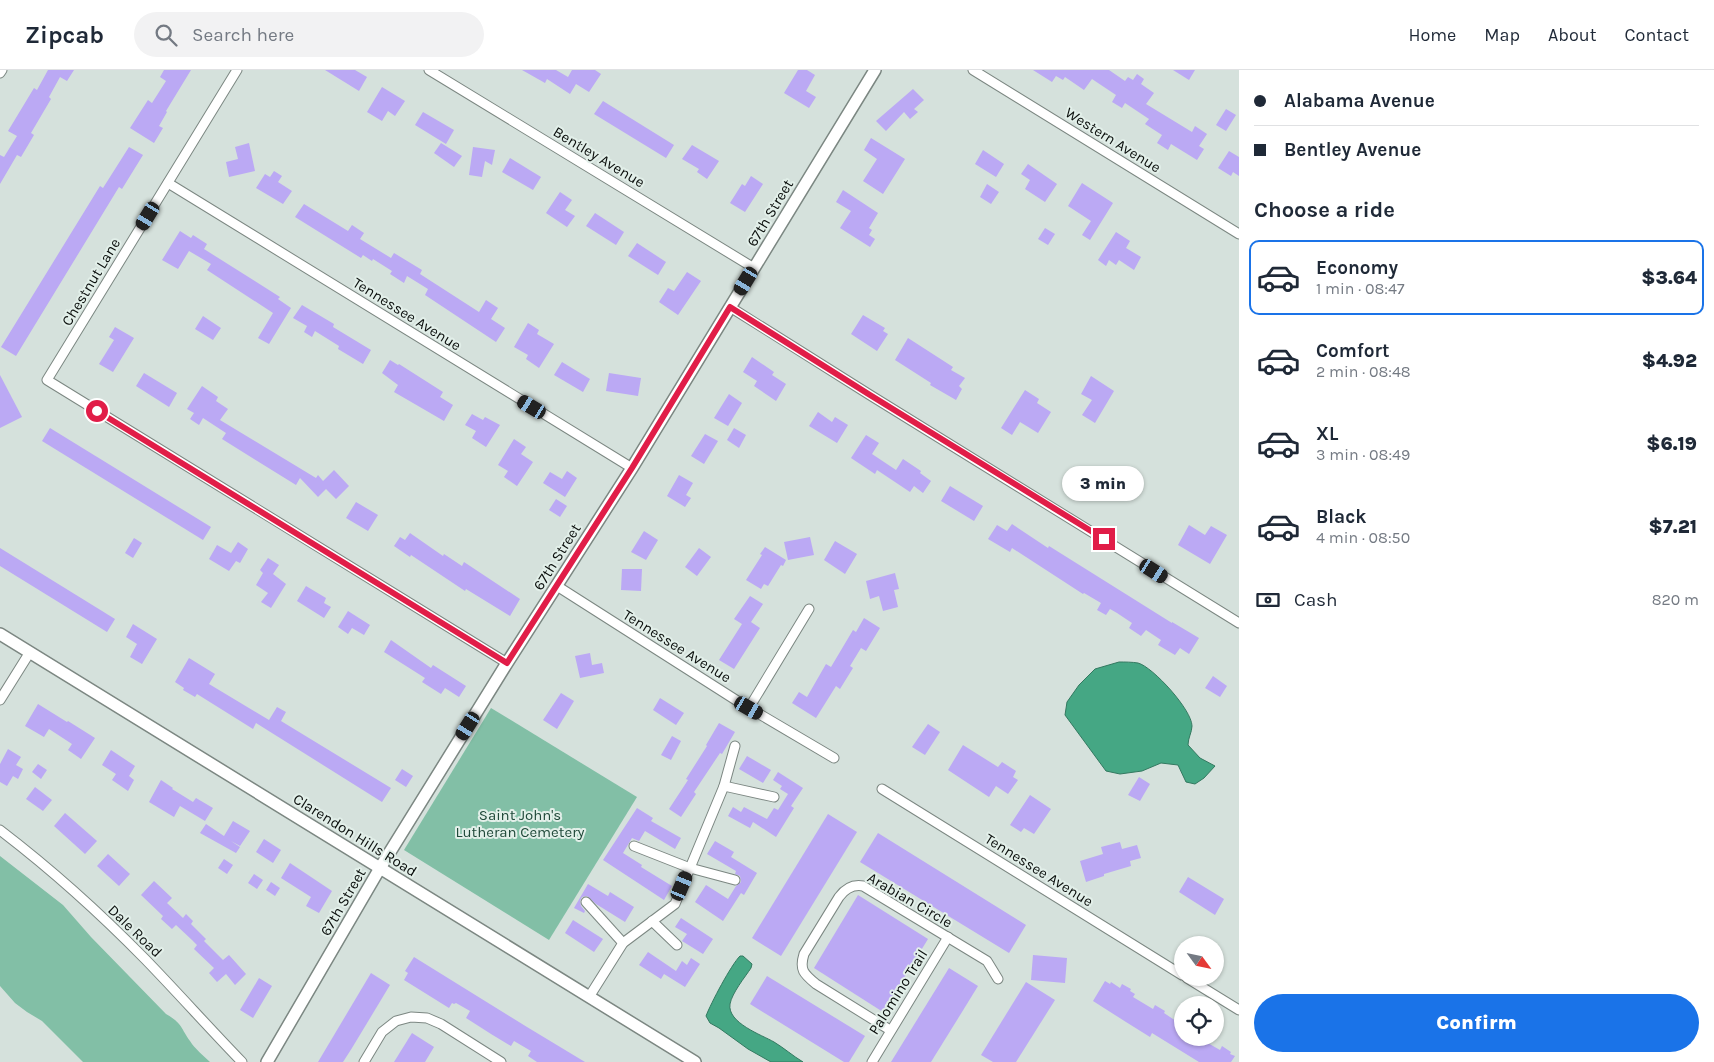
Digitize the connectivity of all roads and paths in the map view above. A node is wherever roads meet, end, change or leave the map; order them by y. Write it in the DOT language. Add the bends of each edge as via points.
graph roads {
  1 [pos="2,70"];
  2 [pos="237,70"];
  3 [pos="429,70"];
  4 [pos="874,70"];
  5 [pos="973,70"];
  6 [pos="0,73"];
  7 [pos="168,183"];
  8 [pos="1239,234"];
  9 [pos="754,268"];
  10 [pos="730,307"];
  11 [pos="632,468"];
  12 [pos="557,586"];
  13 [pos="808,609"];
  14 [pos="1239,623"];
  15 [pos="0,634"];
  16 [pos="30,652"];
  17 [pos="507,663"];
  18 [pos="0,700"];
  19 [pos="749,708"];
  20 [pos="735,746"];
  21 [pos="834,758"];
  22 [pos="724,786"];
  23 [pos="882,789"];
  24 [pos="774,797"];
  25 [pos="0,830"];
  26 [pos="634,846"];
  27 [pos="380,868"];
  28 [pos="690,868"];
  29 [pos="735,880"];
  30 [pos="586,902"];
  31 [pos="652,921"];
  32 [pos="948,937"];
  33 [pos="623,943"];
  34 [pos="677,945"];
  35 [pos="1174,970"];
  36 [pos="998,979"];
  37 [pos="1200,986"];
  38 [pos="589,997"];
  39 [pos="1239,1010"];
  40 [pos="890,1030"];
  41 [pos="242,1062"];
  42 [pos="267,1062"];
  43 [pos="364,1062"];
  44 [pos="501,1062"];
  45 [pos="695,1062"];
  46 [pos="872,1062"];
  1 -- 6 [label="street"];
  2 -- 7 [label="street, Chestnut Lane"];
  3 -- 9 [label="street, Bentley Avenue"];
  4 -- 9 [label="street, 67th Street"];
  5 -- 8 [label="street, Western Avenue"];
  7 -- 11 [label="street, Tennessee Avenue"];
  7 -- 17 [label="street, Chestnut Lane" via="47,380"];
  9 -- 10 [label="street, 67th Street"];
  10 -- 11 [label="street, 67th Street"];
  10 -- 14 [label="street"];
  11 -- 12 [label="street, 67th Street"];
  12 -- 17 [label="street, 67th Street"];
  12 -- 19 [label="street, Tennessee Avenue"];
  13 -- 19 [label="street"];
  15 -- 16 [label="street, Clarendon Hills Road"];
  16 -- 18 [label="street"];
  16 -- 27 [label="street, Clarendon Hills Road"];
  17 -- 27 [label="street, 67th Street"];
  19 -- 21 [label="street, Tennessee Avenue"];
  20 -- 22 [label="street"];
  22 -- 24 [label="street"];
  22 -- 28 [label="street"];
  23 -- 35 [label="street, Tennessee Avenue"];
  25 -- 41 [label="street, Dale Road" via="110,925"];
  26 -- 28 [label="street"];
  27 -- 38 [label="street, Clarendon Hills Road"];
  27 -- 42 [label="street, 67th Street"];
  28 -- 29 [label="street"];
  28 -- 31 [label="street" via="675,904"];
  30 -- 33 [label="street"];
  31 -- 33 [label="street"];
  31 -- 34 [label="street"];
  32 -- 36 [label="street, Arabian Circle" via="987,962"];
  32 -- 40 [label="street, Palomino Trail"];
  32 -- 40 [label="street, Arabian Circle" via="863,886 844,890 834,905 804,954 802,970 816,984"];
  33 -- 38 [label="street"];
  37 -- 39 [label="street"];
  38 -- 45 [label="street, Clarendon Hills Road"];
  40 -- 46 [label="street, Palomino Trail"];
  43 -- 44 [label="street" via="382,1032 396,1021 411,1017 427,1018 441,1024"];
}
